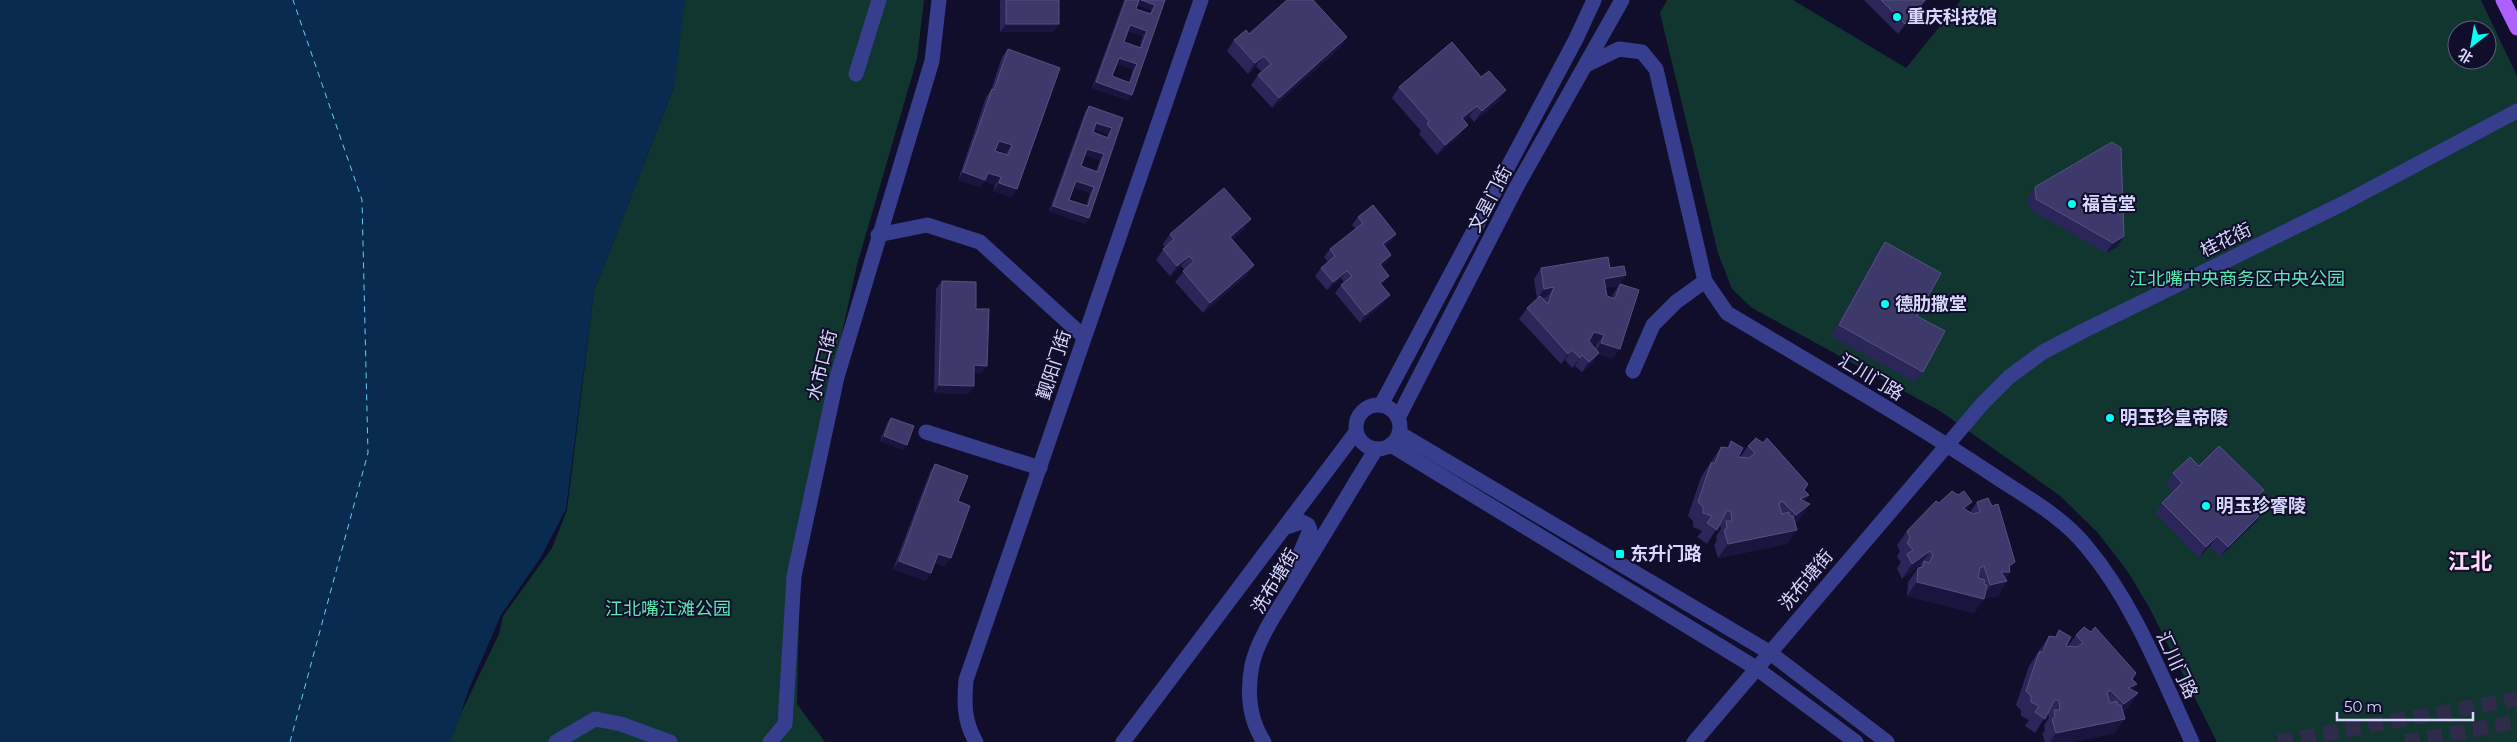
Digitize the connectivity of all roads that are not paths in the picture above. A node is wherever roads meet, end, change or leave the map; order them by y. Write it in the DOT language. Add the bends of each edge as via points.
graph roads {
  1 [pos="879,0"];
  2 [pos="939,0"];
  3 [pos="1201,0"];
  4 [pos="1594,0"];
  5 [pos="1622,0"];
  6 [pos="2503,0"];
  7 [pos="2517,28"];
  8 [pos="1586,64"];
  9 [pos="856,74"];
  10 [pos="2517,111"];
  11 [pos="878,235"];
  12 [pos="1705,281"];
  13 [pos="1083,336"];
  14 [pos="1633,371"];
  15 [pos="1381,405"];
  16 [pos="926,432"];
  17 [pos="1356,432"];
  18 [pos="1391,437"];
  19 [pos="1946,444"];
  20 [pos="1040,468"];
  21 [pos="1284,528"];
  22 [pos="1282,604"];
  23 [pos="1769,652"];
  24 [pos="1756,668"];
  25 [pos="556,742"];
  26 [pos="670,742"];
  27 [pos="770,742"];
  28 [pos="976,742"];
  29 [pos="1122,742"];
  30 [pos="1264,742"];
  31 [pos="1694,742"];
  32 [pos="1856,742"];
  33 [pos="1887,742"];
  34 [pos="2192,742"];
  1 -- 9 [label="street"];
  2 -- 11 [label="street, 水市口街" via="932,61"];
  3 -- 13 [label="street, 觐阳门街"];
  4 -- 15 [label="street, 文星门街"];
  5 -- 8 [label="street, 文星门街"];
  6 -- 7 [label="main road"];
  8 -- 12 [label="street, 汇川门路" via="1619,49 1642,52 1656,69"];
  8 -- 18 [label="street, 文星门街" via="1517,186"];
  10 -- 19 [label="street, 桂花街" via="2342,204 2043,352 2009,377"];
  11 -- 13 [label="street" via="927,225 980,242"];
  11 -- 27 [label="street, 水市口街" via="837,377 794,576 786,724"];
  12 -- 14 [label="street" via="1676,302 1653,325"];
  12 -- 19 [label="street, 汇川门路" via="1727,313"];
  13 -- 20 [label="street, 觐阳门街"];
  15 -- 17 [label="street" via="1362,412"];
  15 -- 18 [label="street" via="1393,412"];
  16 -- 20 [label="street"];
  17 -- 18 [label="street" via="1363,444"];
  17 -- 21 [label="street"];
  18 -- 22 [label="street, 洗布塘街"];
  18 -- 23 [label="street"];
  18 -- 24 [label="street"];
  19 -- 23 [label="street, 洗布塘街"];
  19 -- 34 [label="street, 汇川门路" via="2050,513 2085,544 2134,617"];
  20 -- 28 [label="street, 觐阳门街" via="966,680 963,706 969,731"];
  21 -- 22 [label="street" via="1302,522 1310,530"];
  21 -- 29 [label="street"];
  22 -- 30 [label="street, 洗布塘街" via="1252,664 1248,696 1256,730"];
  23 -- 24 [label="street, 洗布塘街"];
  23 -- 33 [label="street"];
  24 -- 31 [label="street, 洗布塘街"];
  24 -- 32 [label="street"];
  25 -- 26 [label="street" via="595,718"];
}
